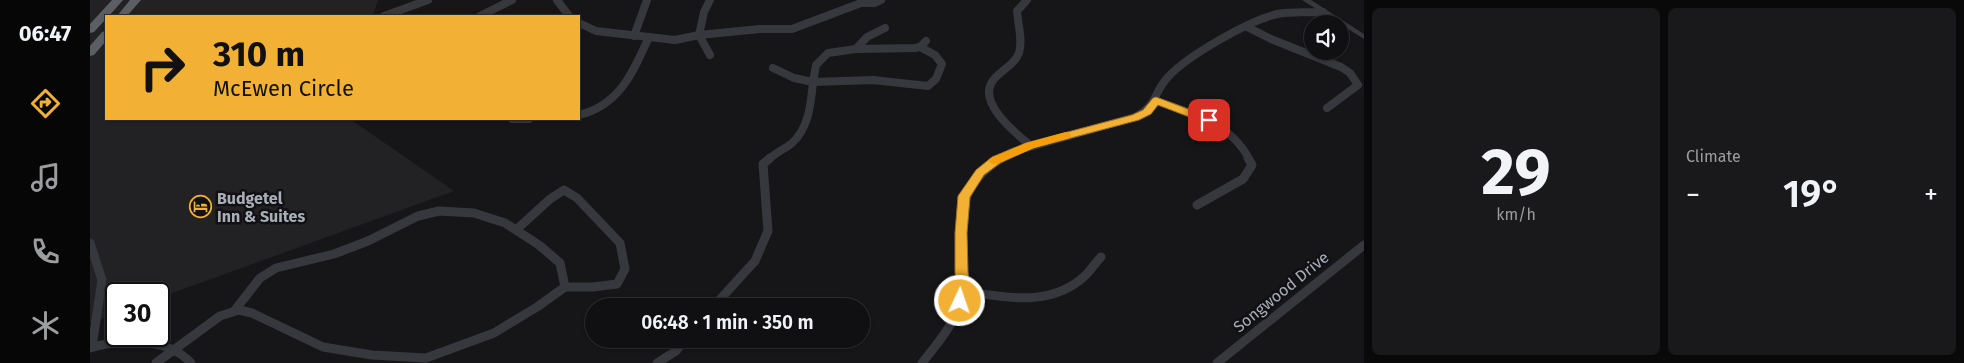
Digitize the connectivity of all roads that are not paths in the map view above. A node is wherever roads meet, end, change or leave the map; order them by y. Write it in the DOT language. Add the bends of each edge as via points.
graph roads {
  1 [pos="118,0"];
  2 [pos="136,0"];
  3 [pos="428,0"];
  4 [pos="512,0"];
  5 [pos="557,0"];
  6 [pos="647,0"];
  7 [pos="710,0"];
  8 [pos="881,0"];
  9 [pos="1026,0"];
  10 [pos="1306,0"];
  11 [pos="1323,12"];
  12 [pos="123,15"];
  13 [pos="387,15"];
  14 [pos="482,15"];
  15 [pos="567,15"];
  16 [pos="580,23"];
  17 [pos="1247,27"];
  18 [pos="885,28"];
  19 [pos="90,30"];
  20 [pos="105,35"];
  21 [pos="699,35"];
  22 [pos="634,36"];
  23 [pos="649,37"];
  24 [pos="1364,37"];
  25 [pos="926,40"];
  26 [pos="920,47"];
  27 [pos="856,49"];
  28 [pos="90,53"];
  29 [pos="710,55"];
  30 [pos="773,68"];
  31 [pos="813,82"];
  32 [pos="1156,101"];
  33 [pos="1327,108"];
  34 [pos="580,115"];
  35 [pos="1030,145"];
  36 [pos="1198,205"];
  37 [pos="516,230"];
  38 [pos="90,243"];
  39 [pos="1364,245"];
  40 [pos="1101,256"];
  41 [pos="565,287"];
  42 [pos="964,291"];
  43 [pos="721,298"];
  44 [pos="235,310"];
  45 [pos="91,347"];
  46 [pos="678,348"];
  47 [pos="174,350"];
  48 [pos="156,363"];
  49 [pos="190,363"];
  50 [pos="657,363"];
  51 [pos="922,363"];
  52 [pos="1217,363"];
  1 -- 19 [label="highway"];
  2 -- 12 [label="highway"];
  3 -- 13 [label="street"];
  4 -- 14 [label="street"];
  5 -- 15 [label="street"];
  6 -- 22 [label="street"];
  7 -- 21 [label="street"];
  8 -- 21 [label="street" via="861,3 792,29"];
  9 -- 35 [label="street" via="1017,11 1021,42 1017,56 990,84 988,92 996,112"];
  10 -- 11 [label="street"];
  11 -- 17 [label="street" via="1269,16"];
  11 -- 24 [label="street"];
  16 -- 22 [label="street" via="596,31"];
  17 -- 32 [label="street" via="1174,72"];
  17 -- 33 [label="street" via="1330,61 1350,73 1358,85"];
  18 -- 27 [label="street" via="867,37"];
  20 -- 28 [label="highway"];
  21 -- 23 [label="street" via="675,40"];
  21 -- 29 [label="street"];
  22 -- 23 [label="street"];
  23 -- 34 [label="street" via="619,91 607,104"];
  25 -- 26 [label="street"];
  26 -- 27 [label="street"];
  26 -- 31 [label="street" via="935,55 942,64 935,81 928,86 873,80"];
  27 -- 31 [label="street" via="828,53 816,65"];
  30 -- 31 [label="street" via="794,78"];
  31 -- 43 [label="street" via="810,109 801,133 763,164 768,231 755,262"];
  32 -- 35 [label="street" via="1147,112 1135,117"];
  32 -- 36 [label="street" via="1209,120 1226,130 1239,141 1252,165 1243,179"];
  35 -- 42 [label="street" via="996,160 980,172 964,196 961,233"];
  37 -- 41 [label="street" via="560,263"];
  37 -- 41 [label="street" via="564,190 577,198 620,243 625,269 618,284"];
  37 -- 44 [label="street" via="505,222 474,213 439,211 418,216 334,254 276,268 260,278"];
  38 -- 45 [label="street" via="102,280"];
  39 -- 52 [label="street, Songwood Drive"];
  40 -- 42 [label="street" via="1082,280 1046,298 1014,299"];
  41 -- 44 [label="street" via="494,333 426,358 372,355 323,347 252,313"];
  42 -- 51 [label="street" via="957,312"];
  44 -- 47 [label="street" via="220,316"];
  45 -- 47 [label="street" via="129,343 159,345"];
  46 -- 50 [label="street"];
  47 -- 48 [label="street"];
  47 -- 49 [label="street" via="181,352"];
}
